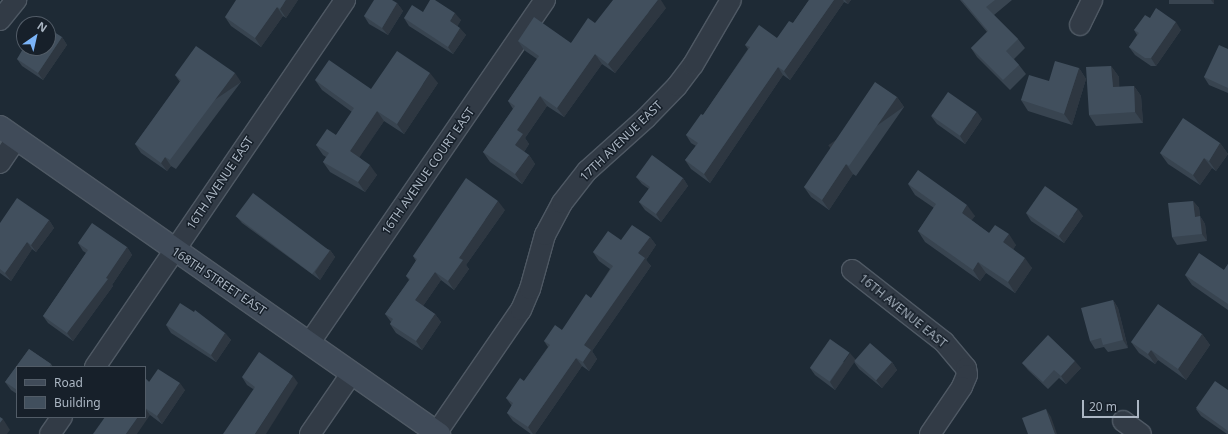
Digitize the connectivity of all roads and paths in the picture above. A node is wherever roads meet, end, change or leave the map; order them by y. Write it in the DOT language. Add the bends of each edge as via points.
graph roads {
  1 [pos="16,0"];
  2 [pos="345,0"];
  3 [pos="545,0"];
  4 [pos="731,0"];
  5 [pos="1092,0"];
  6 [pos="0,20"];
  7 [pos="1080,25"];
  8 [pos="8,133"];
  9 [pos="0,163"];
  10 [pos="174,250"];
  11 [pos="852,270"];
  12 [pos="310,342"];
  13 [pos="96,366"];
  14 [pos="352,373"];
  15 [pos="61,418"];
  16 [pos="1123,421"];
  17 [pos="438,433"];
  18 [pos="50,434"];
  19 [pos="310,434"];
  20 [pos="930,434"];
  21 [pos="1141,434"];
  1 -- 6 [label="street"];
  2 -- 10 [label="street, 16TH AVENUE EAST"];
  3 -- 12 [label="street, 16TH AVENUE COURT EAST"];
  4 -- 17 [label="street, 17TH AVENUE EAST" via="693,65 677,86 587,171 562,203 545,235 530,289 521,310"];
  5 -- 7 [label="street"];
  8 -- 9 [label="street"];
  8 -- 10 [label="street, 168TH STREET EAST"];
  10 -- 12 [label="street, 168TH STREET EAST"];
  10 -- 13 [label="street, 16TH AVENUE EAST"];
  11 -- 20 [label="street, 16TH AVENUE EAST" via="944,342 966,368 967,375 962,387"];
  12 -- 14 [label="street, 168TH STREET EAST"];
  14 -- 17 [label="street, 168TH STREET EAST"];
  14 -- 19 [label="street"];
  15 -- 18 [label="street"];
  16 -- 21 [label="street"];
}
